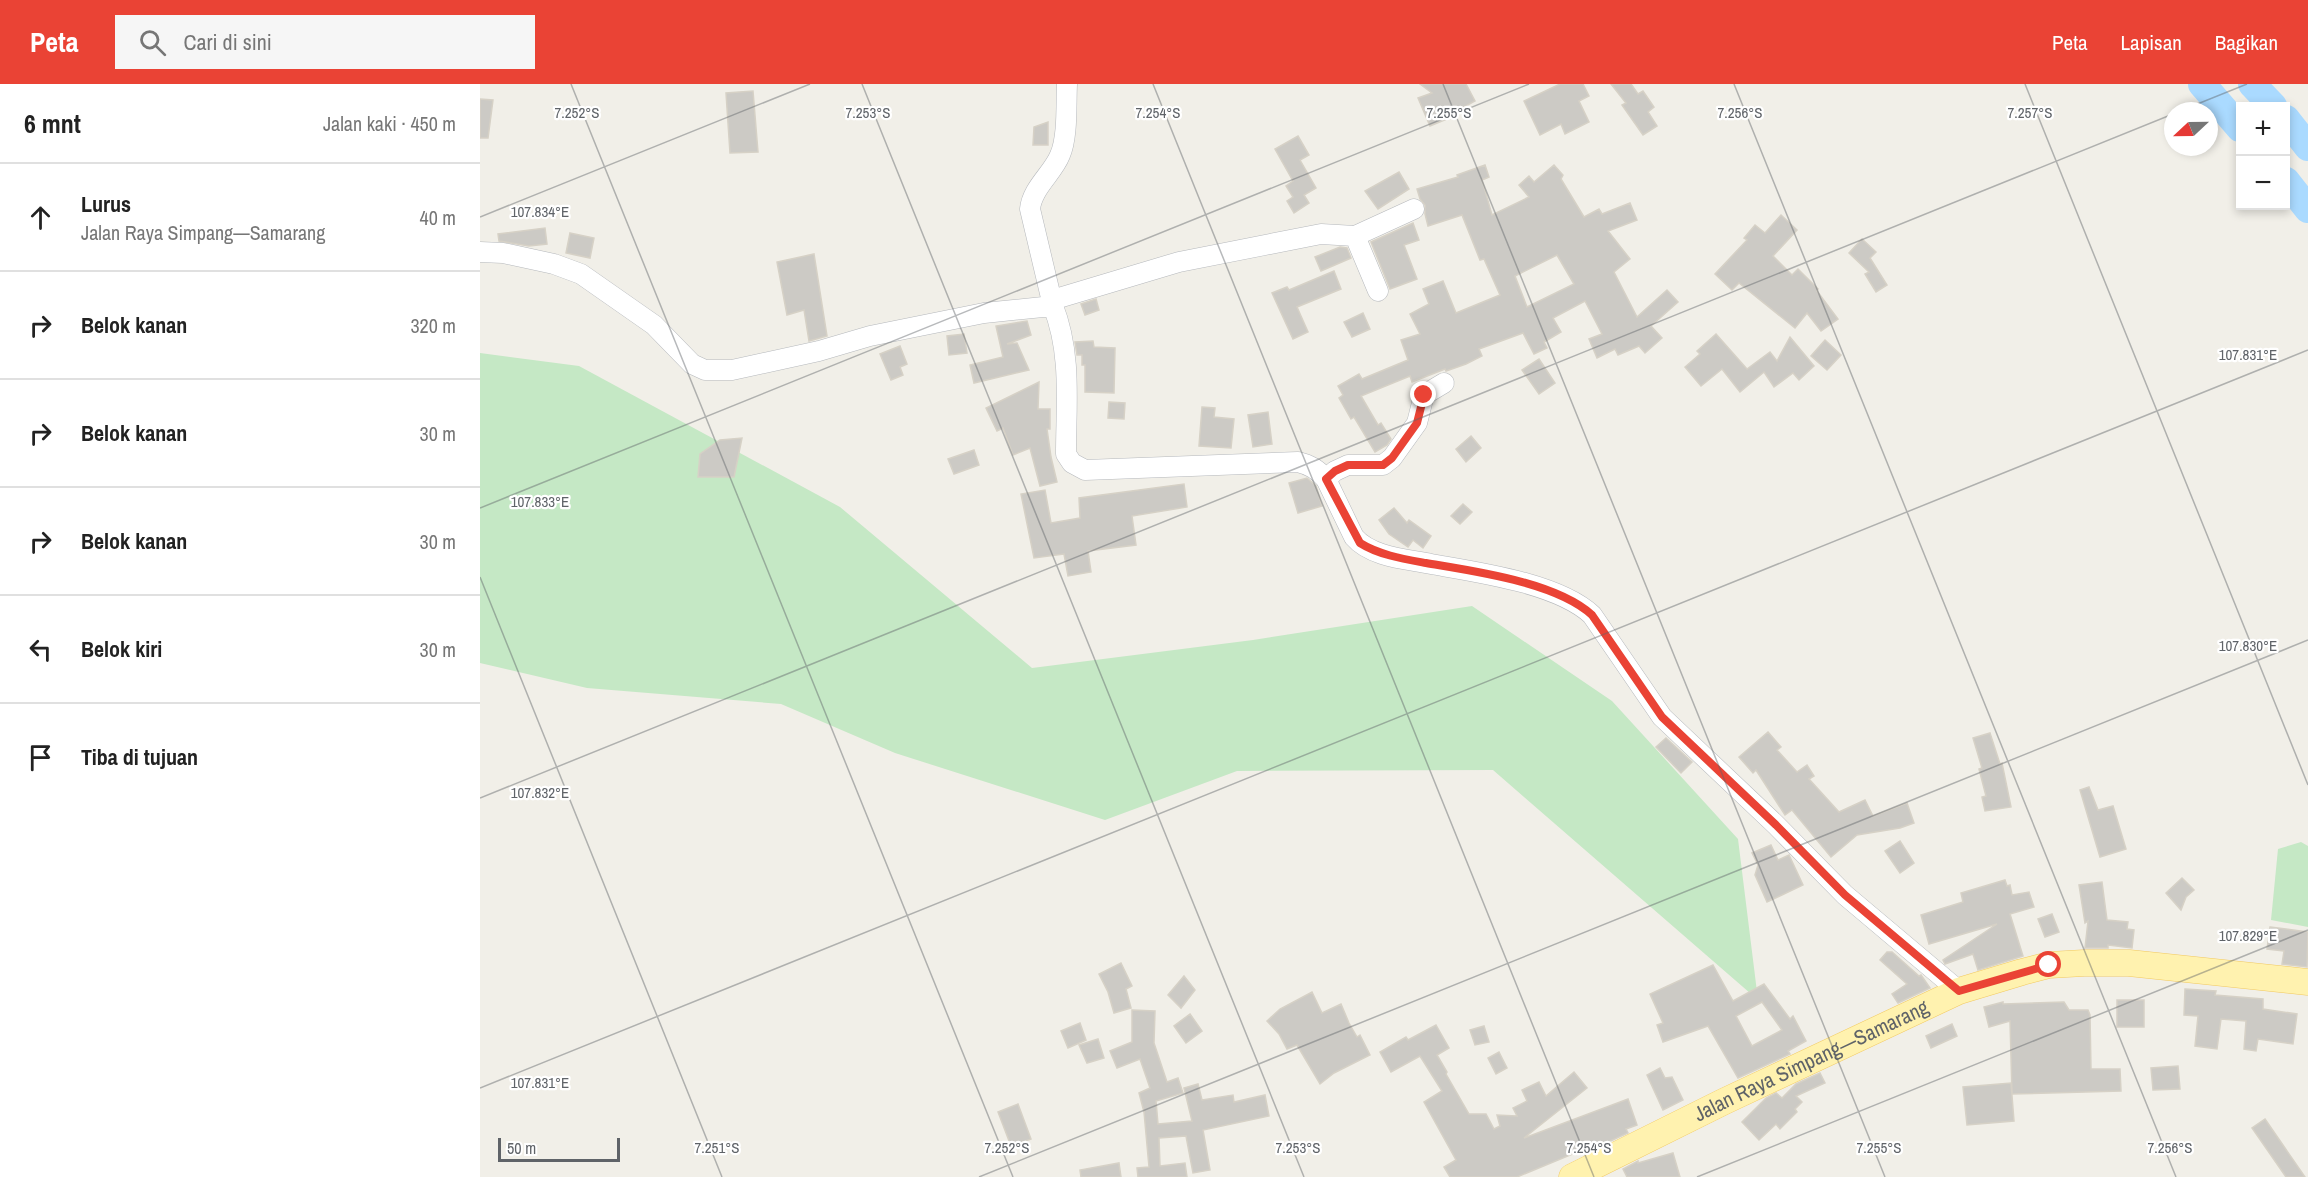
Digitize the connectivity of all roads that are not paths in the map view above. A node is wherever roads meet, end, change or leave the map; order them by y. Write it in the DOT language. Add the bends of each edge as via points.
graph roads {
  1 [pos="1067,84"];
  2 [pos="1414,209"];
  3 [pos="1355,236"];
  4 [pos="480,252"];
  5 [pos="1378,291"];
  6 [pos="1052,303"];
  7 [pos="1444,383"];
  8 [pos="1326,479"];
  9 [pos="2308,982"];
  10 [pos="1959,991"];
  11 [pos="1572,1177"];
  1 -- 6 [label="street" via="1063,148 1030,208"];
  2 -- 3 [label="street"];
  3 -- 5 [label="street"];
  3 -- 6 [label="street" via="1321,234 1179,262"];
  4 -- 6 [label="street" via="555,264 581,274 654,326 692,364 705,370 732,370 870,336"];
  6 -- 8 [label="street" via="1066,357 1066,454 1075,466 1085,470 1298,462 1314,468"];
  7 -- 8 [label="street" via="1424,395 1417,423 1392,458 1383,465 1348,465"];
  8 -- 10 [label="street" via="1354,537 1368,548 1410,560 1502,576 1582,606 1662,717 1845,895"];
  9 -- 10 [label="main road, Jalan Raya Simpang—Samarang" via="2129,963 2084,963 2049,965"];
  10 -- 11 [label="main road, Jalan Raya Simpang—Samarang"];
}
